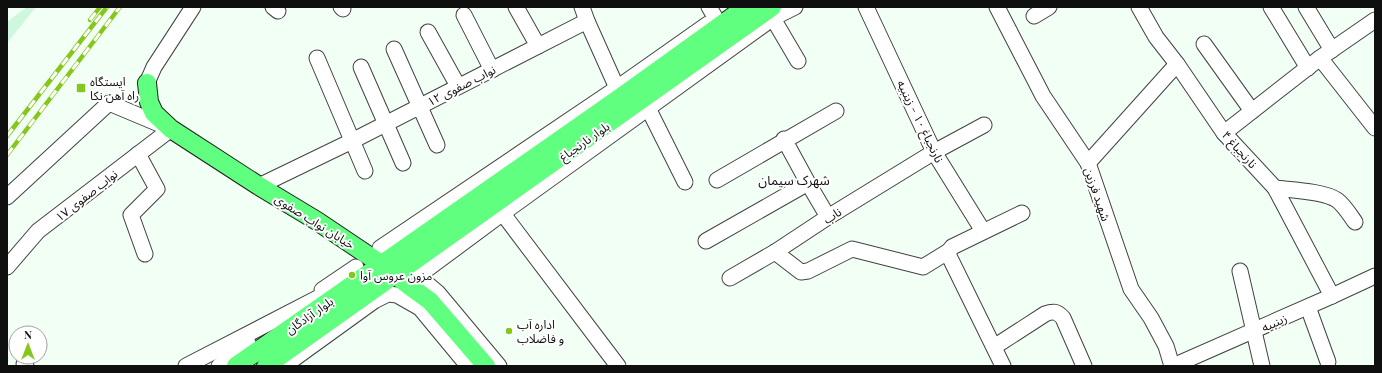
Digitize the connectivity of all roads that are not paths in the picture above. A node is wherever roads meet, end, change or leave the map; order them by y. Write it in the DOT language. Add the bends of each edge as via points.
graph roads {
  1 [pos="193,7"];
  2 [pos="516,7"];
  3 [pos="732,7"];
  4 [pos="746,7"];
  5 [pos="795,7"];
  6 [pos="866,7"];
  7 [pos="997,7"];
  8 [pos="1049,7"];
  9 [pos="1139,7"];
  10 [pos="1271,7"];
  11 [pos="1306,7"];
  12 [pos="771,12"];
  13 [pos="585,14"];
  14 [pos="464,15"];
  15 [pos="1034,16"];
  16 [pos="1375,20"];
  17 [pos="718,23"];
  18 [pos="428,32"];
  19 [pos="1204,44"];
  20 [pos="538,46"];
  21 [pos="394,49"];
  22 [pos="1326,54"];
  23 [pos="317,58"];
  24 [pos="798,61"];
  25 [pos="1177,64"];
  26 [pos="361,67"];
  27 [pos="1308,68"];
  28 [pos="492,70"];
  29 [pos="147,83"];
  30 [pos="458,86"];
  31 [pos="619,92"];
  32 [pos="646,104"];
  33 [pos="420,106"];
  34 [pos="836,110"];
  35 [pos="1252,111"];
  36 [pos="386,124"];
  37 [pos="984,125"];
  38 [pos="1375,128"];
  39 [pos="171,129"];
  40 [pos="1224,133"];
  41 [pos="784,139"];
  42 [pos="352,141"];
  43 [pos="437,144"];
  44 [pos="934,152"];
  45 [pos="138,154"];
  46 [pos="403,163"];
  47 [pos="1088,163"];
  48 [pos="365,171"];
  49 [pos="717,180"];
  50 [pos="685,182"];
  51 [pos="808,183"];
  52 [pos="259,186"];
  53 [pos="1275,188"];
  54 [pos="7,197"];
  55 [pos="499,208"];
  56 [pos="1022,213"];
  57 [pos="828,217"];
  58 [pos="1355,222"];
  59 [pos="983,231"];
  60 [pos="706,241"];
  61 [pos="949,251"];
  62 [pos="776,252"];
  63 [pos="145,254"];
  64 [pos="385,262"];
  65 [pos="7,267"];
  66 [pos="1240,271"];
  67 [pos="358,273"];
  68 [pos="1375,276"];
  69 [pos="730,278"];
  70 [pos="1332,296"];
  71 [pos="1308,307"];
  72 [pos="289,313"];
  73 [pos="1253,331"];
  74 [pos="994,347"];
  75 [pos="1328,362"];
  76 [pos="186,366"];
  77 [pos="219,366"];
  78 [pos="236,366"];
  79 [pos="266,366"];
  80 [pos="284,366"];
  81 [pos="468,366"];
  82 [pos="486,366"];
  83 [pos="499,366"];
  84 [pos="618,366"];
  85 [pos="1003,366"];
  86 [pos="1084,366"];
  87 [pos="1172,366"];
  88 [pos="1262,366"];
  1 -- 29 [label="street" via="154,67"];
  2 -- 20 [label="street"];
  3 -- 17 [label="street"];
  4 -- 17 [label="main road, بلوار نارنجباغ"];
  5 -- 12 [label="street"];
  6 -- 44 [label="street, نارنجباغ ۱۰ - زینبیه"];
  7 -- 47 [label="street, شهید فرزین" via="1043,96"];
  8 -- 15 [label="street"];
  9 -- 25 [label="street, نارنجباغ ۴" via="1156,37"];
  10 -- 27 [label="street"];
  11 -- 22 [label="street"];
  12 -- 17 [label="main road, بلوار نارنجباغ"];
  12 -- 24 [label="street"];
  12 -- 32 [label="street"];
  13 -- 20 [label="street, نواب صفوی ۱۲"];
  13 -- 31 [label="street, نواب صفوی ۱۲"];
  14 -- 28 [label="street"];
  16 -- 22 [label="street"];
  17 -- 31 [label="main road, بلوار نارنجباغ"];
  17 -- 32 [label="main road, بلوار نارنجباغ"];
  18 -- 30 [label="street"];
  19 -- 35 [label="street"];
  20 -- 28 [label="street, نواب صفوی ۱۲"];
  21 -- 33 [label="street"];
  22 -- 27 [label="street"];
  22 -- 38 [label="street"];
  23 -- 42 [label="street"];
  25 -- 40 [label="street, نارنجباغ ۴"];
  25 -- 47 [label="street"];
  26 -- 36 [label="street"];
  27 -- 35 [label="street"];
  28 -- 30 [label="street, نواب صفوی ۱۲"];
  29 -- 39 [label="main road, خیابان نواب صفوی" via="149,102 154,113"];
  30 -- 33 [label="street, نواب صفوی ۱۲"];
  31 -- 64 [label="main road, بلوار نارنجباغ"];
  32 -- 50 [label="street"];
  32 -- 55 [label="main road, بلوار نارنجباغ"];
  33 -- 36 [label="street, نواب صفوی ۱۲"];
  33 -- 43 [label="street"];
  34 -- 41 [label="street"];
  35 -- 40 [label="street"];
  36 -- 42 [label="street, نواب صفوی ۱۲"];
  36 -- 46 [label="street"];
  37 -- 44 [label="street, ناب"];
  39 -- 45 [label="street, نواب صفوی ۱۷"];
  39 -- 52 [label="main road, خیابان نواب صفوی"];
  39 -- 54 [label="street" via="109,103"];
  40 -- 53 [label="street, نارنجباغ ۴"];
  41 -- 49 [label="street"];
  41 -- 51 [label="street"];
  42 -- 48 [label="street"];
  42 -- 52 [label="street, نواب صفوی ۱۲"];
  44 -- 57 [label="street, ناب"];
  44 -- 59 [label="street, نارنجباغ ۱۰ - زینبیه"];
  45 -- 63 [label="street" via="157,189 131,215"];
  45 -- 65 [label="street, نواب صفوی ۱۷" via="38,231"];
  47 -- 87 [label="street, شهید فرزین" via="1131,289 1166,346"];
  51 -- 57 [label="street"];
  51 -- 60 [label="street"];
  52 -- 64 [label="main road, خیابان نواب صفوی"];
  53 -- 58 [label="street" via="1327,195 1342,204"];
  53 -- 70 [label="street, نارنجباغ ۴"];
  55 -- 64 [label="main road, بلوار نارنجباغ"];
  55 -- 83 [label="street" via="418,276 438,293"];
  55 -- 84 [label="street"];
  56 -- 59 [label="street"];
  57 -- 62 [label="street, ناب"];
  59 -- 61 [label="street" via="952,246"];
  61 -- 62 [label="street" via="924,267 852,249 801,272"];
  61 -- 74 [label="street" via="949,256"];
  62 -- 69 [label="street, ناب"];
  64 -- 67 [label="main road, بلوار آزادگان"];
  64 -- 79 [label="main road, بلوار آزادگان"];
  64 -- 82 [label="main road, خیابان نواب صفوی" via="430,301"];
  66 -- 73 [label="street"];
  67 -- 72 [label="street" via="354,279"];
  67 -- 78 [label="main road, بلوار آزادگان"];
  68 -- 70 [label="street, زینبیه"];
  70 -- 71 [label="street, زینبیه"];
  71 -- 73 [label="street, زینبیه"];
  71 -- 75 [label="street"];
  72 -- 76 [label="street"];
  72 -- 77 [label="street"];
  73 -- 87 [label="street, زینبیه"];
  73 -- 88 [label="street"];
  74 -- 85 [label="street"];
  74 -- 86 [label="street" via="1053,311 1064,318"];
  80 -- 81 [label="street" via="374,301 388,294 397,295 420,308"];
}
